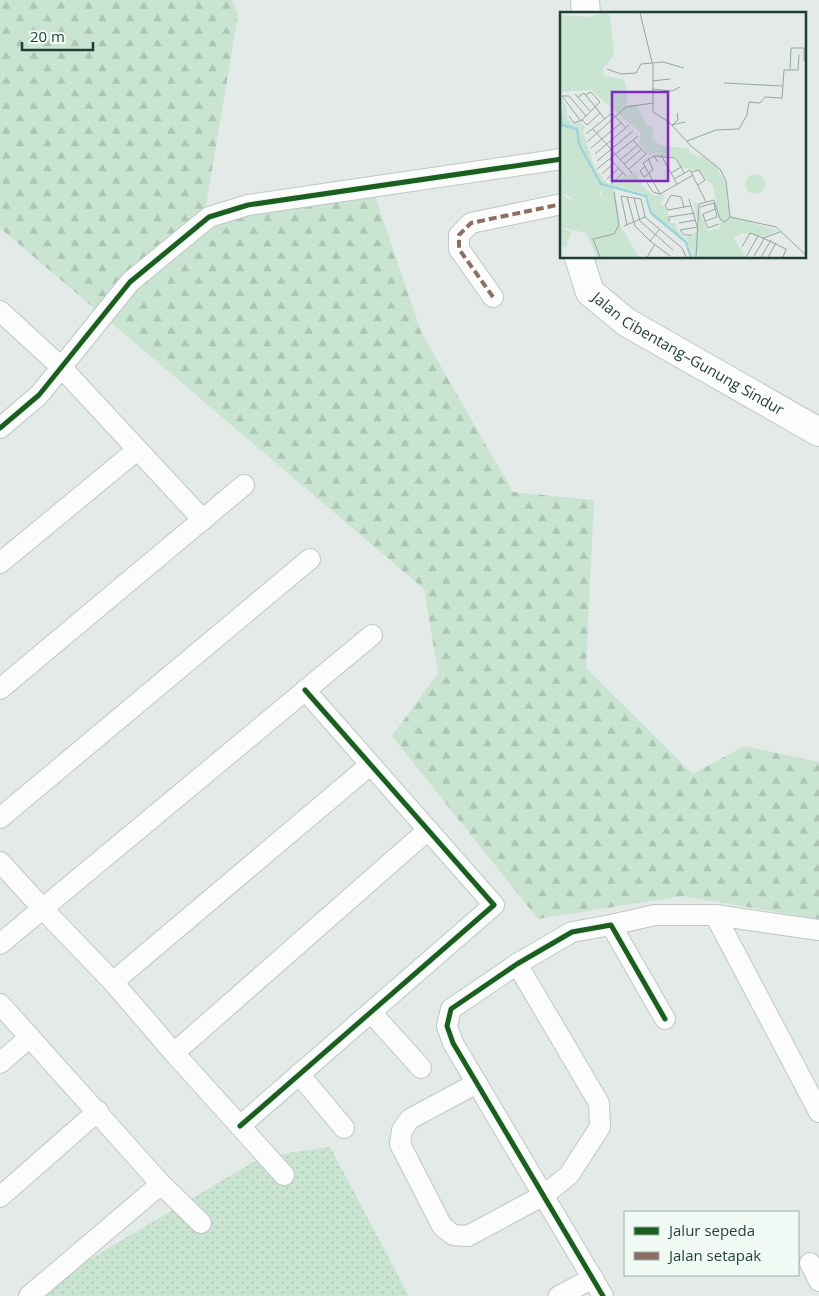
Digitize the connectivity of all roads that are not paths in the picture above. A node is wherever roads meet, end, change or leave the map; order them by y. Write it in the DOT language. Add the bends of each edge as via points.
graph roads {
  1 [pos="560,159"];
  2 [pos="560,204"];
  3 [pos="579,259"];
  4 [pos="493,297"];
  5 [pos="0,311"];
  6 [pos="61,367"];
  7 [pos="0,428"];
  8 [pos="819,432"];
  9 [pos="137,450"];
  10 [pos="244,485"];
  11 [pos="203,520"];
  12 [pos="310,559"];
  13 [pos="0,563"];
  14 [pos="372,635"];
  15 [pos="0,689"];
  16 [pos="306,690"];
  17 [pos="370,765"];
  18 [pos="0,818"];
  19 [pos="428,830"];
  20 [pos="0,862"];
  21 [pos="43,909"];
  22 [pos="714,915"];
  23 [pos="611,925"];
  24 [pos="819,930"];
  25 [pos="0,944"];
  26 [pos="517,964"];
  27 [pos="113,982"];
  28 [pos="0,1004"];
  29 [pos="371,1012"];
  30 [pos="664,1019"];
  31 [pos="30,1037"];
  32 [pos="174,1053"];
  33 [pos="0,1062"];
  34 [pos="421,1068"];
  35 [pos="299,1074"];
  36 [pos="477,1083"];
  37 [pos="98,1111"];
  38 [pos="819,1112"];
  39 [pos="240,1126"];
  40 [pos="344,1128"];
  41 [pos="284,1175"];
  42 [pos="161,1184"];
  43 [pos="544,1195"];
  44 [pos="0,1197"];
  45 [pos="201,1223"];
  46 [pos="810,1263"];
  47 [pos="593,1278"];
  48 [pos="819,1281"];
  49 [pos="30,1296"];
  50 [pos="560,1296"];
  51 [pos="603,1296"];
  1 -- 6 [label="street" via="248,205 210,217 130,282"];
  2 -- 4 [label="street" via="470,223 459,235 459,249"];
  3 -- 8 [label="street, Jalan Cibentang–Gunung Sindur" via="590,292 626,322"];
  5 -- 6 [label="street"];
  6 -- 7 [label="street" via="39,395"];
  6 -- 9 [label="street"];
  9 -- 11 [label="street"];
  9 -- 13 [label="street"];
  10 -- 11 [label="street"];
  11 -- 15 [label="street"];
  12 -- 18 [label="street"];
  14 -- 16 [label="street"];
  16 -- 17 [label="street"];
  16 -- 21 [label="street"];
  17 -- 19 [label="street"];
  17 -- 27 [label="street"];
  19 -- 29 [label="street" via="494,906"];
  19 -- 32 [label="street"];
  20 -- 21 [label="street"];
  21 -- 25 [label="street"];
  21 -- 27 [label="street"];
  22 -- 23 [label="street" via="655,915"];
  22 -- 24 [label="street"];
  22 -- 38 [label="street"];
  23 -- 26 [label="street" via="572,932"];
  23 -- 30 [label="street"];
  26 -- 36 [label="street" via="451,1009 447,1026 453,1043"];
  26 -- 43 [label="street" via="599,1103 600,1127 569,1175"];
  27 -- 32 [label="street"];
  28 -- 31 [label="street"];
  29 -- 34 [label="street"];
  29 -- 35 [label="street"];
  31 -- 33 [label="street"];
  31 -- 37 [label="street"];
  32 -- 39 [label="street"];
  35 -- 39 [label="street"];
  35 -- 40 [label="street"];
  36 -- 43 [label="street"];
  36 -- 43 [label="street" via="410,1119 402,1130 400,1144 442,1226 454,1235 468,1236"];
  37 -- 42 [label="street"];
  37 -- 44 [label="street"];
  39 -- 41 [label="street"];
  42 -- 45 [label="street"];
  42 -- 49 [label="street"];
  43 -- 47 [label="street"];
  46 -- 48 [label="street"];
  47 -- 50 [label="street"];
  47 -- 51 [label="street"];
}
